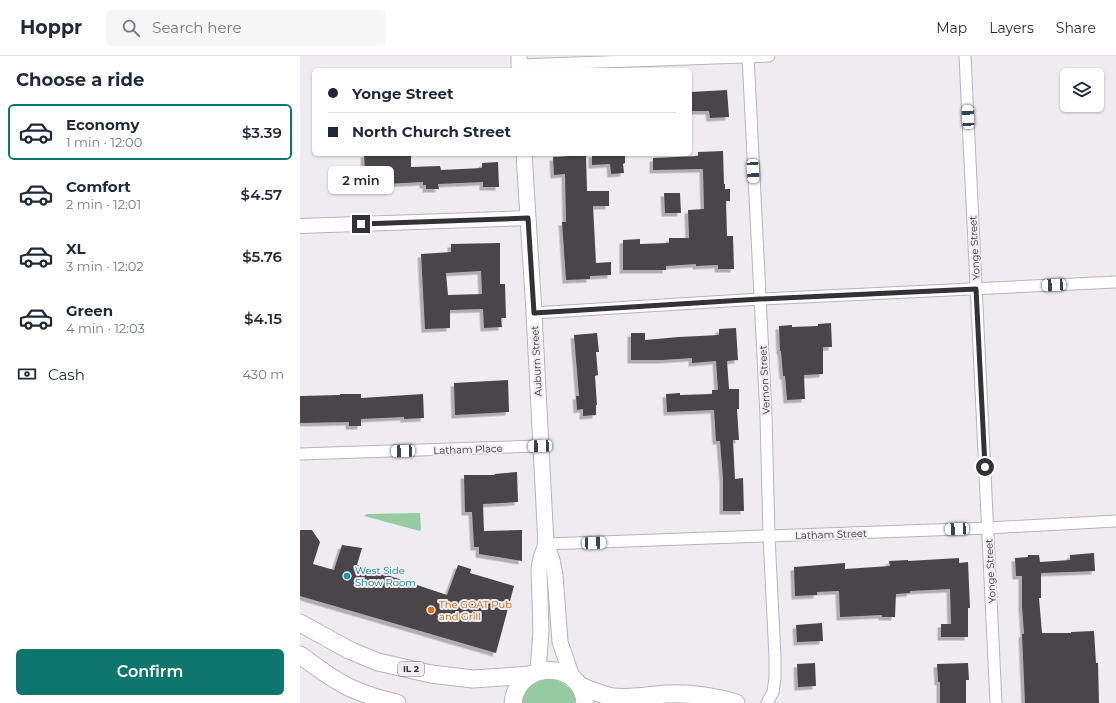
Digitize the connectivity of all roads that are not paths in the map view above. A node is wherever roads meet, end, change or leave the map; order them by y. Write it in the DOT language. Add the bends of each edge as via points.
graph roads {
  1 [pos="769,56"];
  2 [pos="965,56"];
  3 [pos="748,57"];
  4 [pos="519,64"];
  5 [pos="524,156"];
  6 [pos="528,218"];
  7 [pos="300,226"];
  8 [pos="1116,282"];
  9 [pos="976,289"];
  10 [pos="760,299"];
  11 [pos="534,313"];
  12 [pos="540,446"];
  13 [pos="300,454"];
  14 [pos="1116,521"];
  15 [pos="988,528"];
  16 [pos="769,536"];
  17 [pos="546,544"];
  18 [pos="300,623"];
  19 [pos="300,634"];
  20 [pos="349,650"];
  21 [pos="300,655"];
  22 [pos="300,668"];
  23 [pos="534,673"];
  24 [pos="330,676"];
  25 [pos="576,682"];
  26 [pos="397,703"];
  27 [pos="513,703"];
  28 [pos="585,703"];
  29 [pos="736,703"];
  30 [pos="766,703"];
  31 [pos="996,703"];
  1 -- 3 [label="street"];
  2 -- 9 [label="street, Yonge Street"];
  3 -- 4 [label="street"];
  3 -- 10 [label="street, Vernon Street"];
  5 -- 6 [label="main road, Auburn Street"];
  6 -- 7 [label="street"];
  6 -- 11 [label="main road, Auburn Street"];
  8 -- 9 [label="street"];
  9 -- 10 [label="street"];
  9 -- 15 [label="street, Yonge Street"];
  10 -- 11 [label="street"];
  10 -- 16 [label="street, Vernon Street"];
  11 -- 12 [label="main road, Auburn Street"];
  12 -- 13 [label="street, Latham Place"];
  12 -- 17 [label="main road, Auburn Street"];
  14 -- 15 [label="street, Latham Street"];
  15 -- 16 [label="street, Latham Street"];
  15 -- 31 [label="street, Yonge Street"];
  16 -- 17 [label="street, Latham Street"];
  16 -- 30 [label="street, Vernon Street" via="775,678"];
  17 -- 23 [label="main road, Auburn Street" via="539,570 541,631"];
  17 -- 25 [label="main road, Auburn Street" via="555,575 560,642"];
  18 -- 20 [label="main road, IL 2"];
  19 -- 20 [label="main road" via="331,648"];
  20 -- 23 [label="main road, IL 2" via="378,662 431,674 473,679"];
  21 -- 24 [label="main road"];
  22 -- 24 [label="street"];
  23 -- 25 [label="main road" via="549,670 561,672"];
  23 -- 27 [label="main road" via="519,685"];
  24 -- 26 [label="main road" via="351,688"];
  25 -- 28 [label="main road"];
  25 -- 29 [label="main road" via="614,697 695,694"];
}
